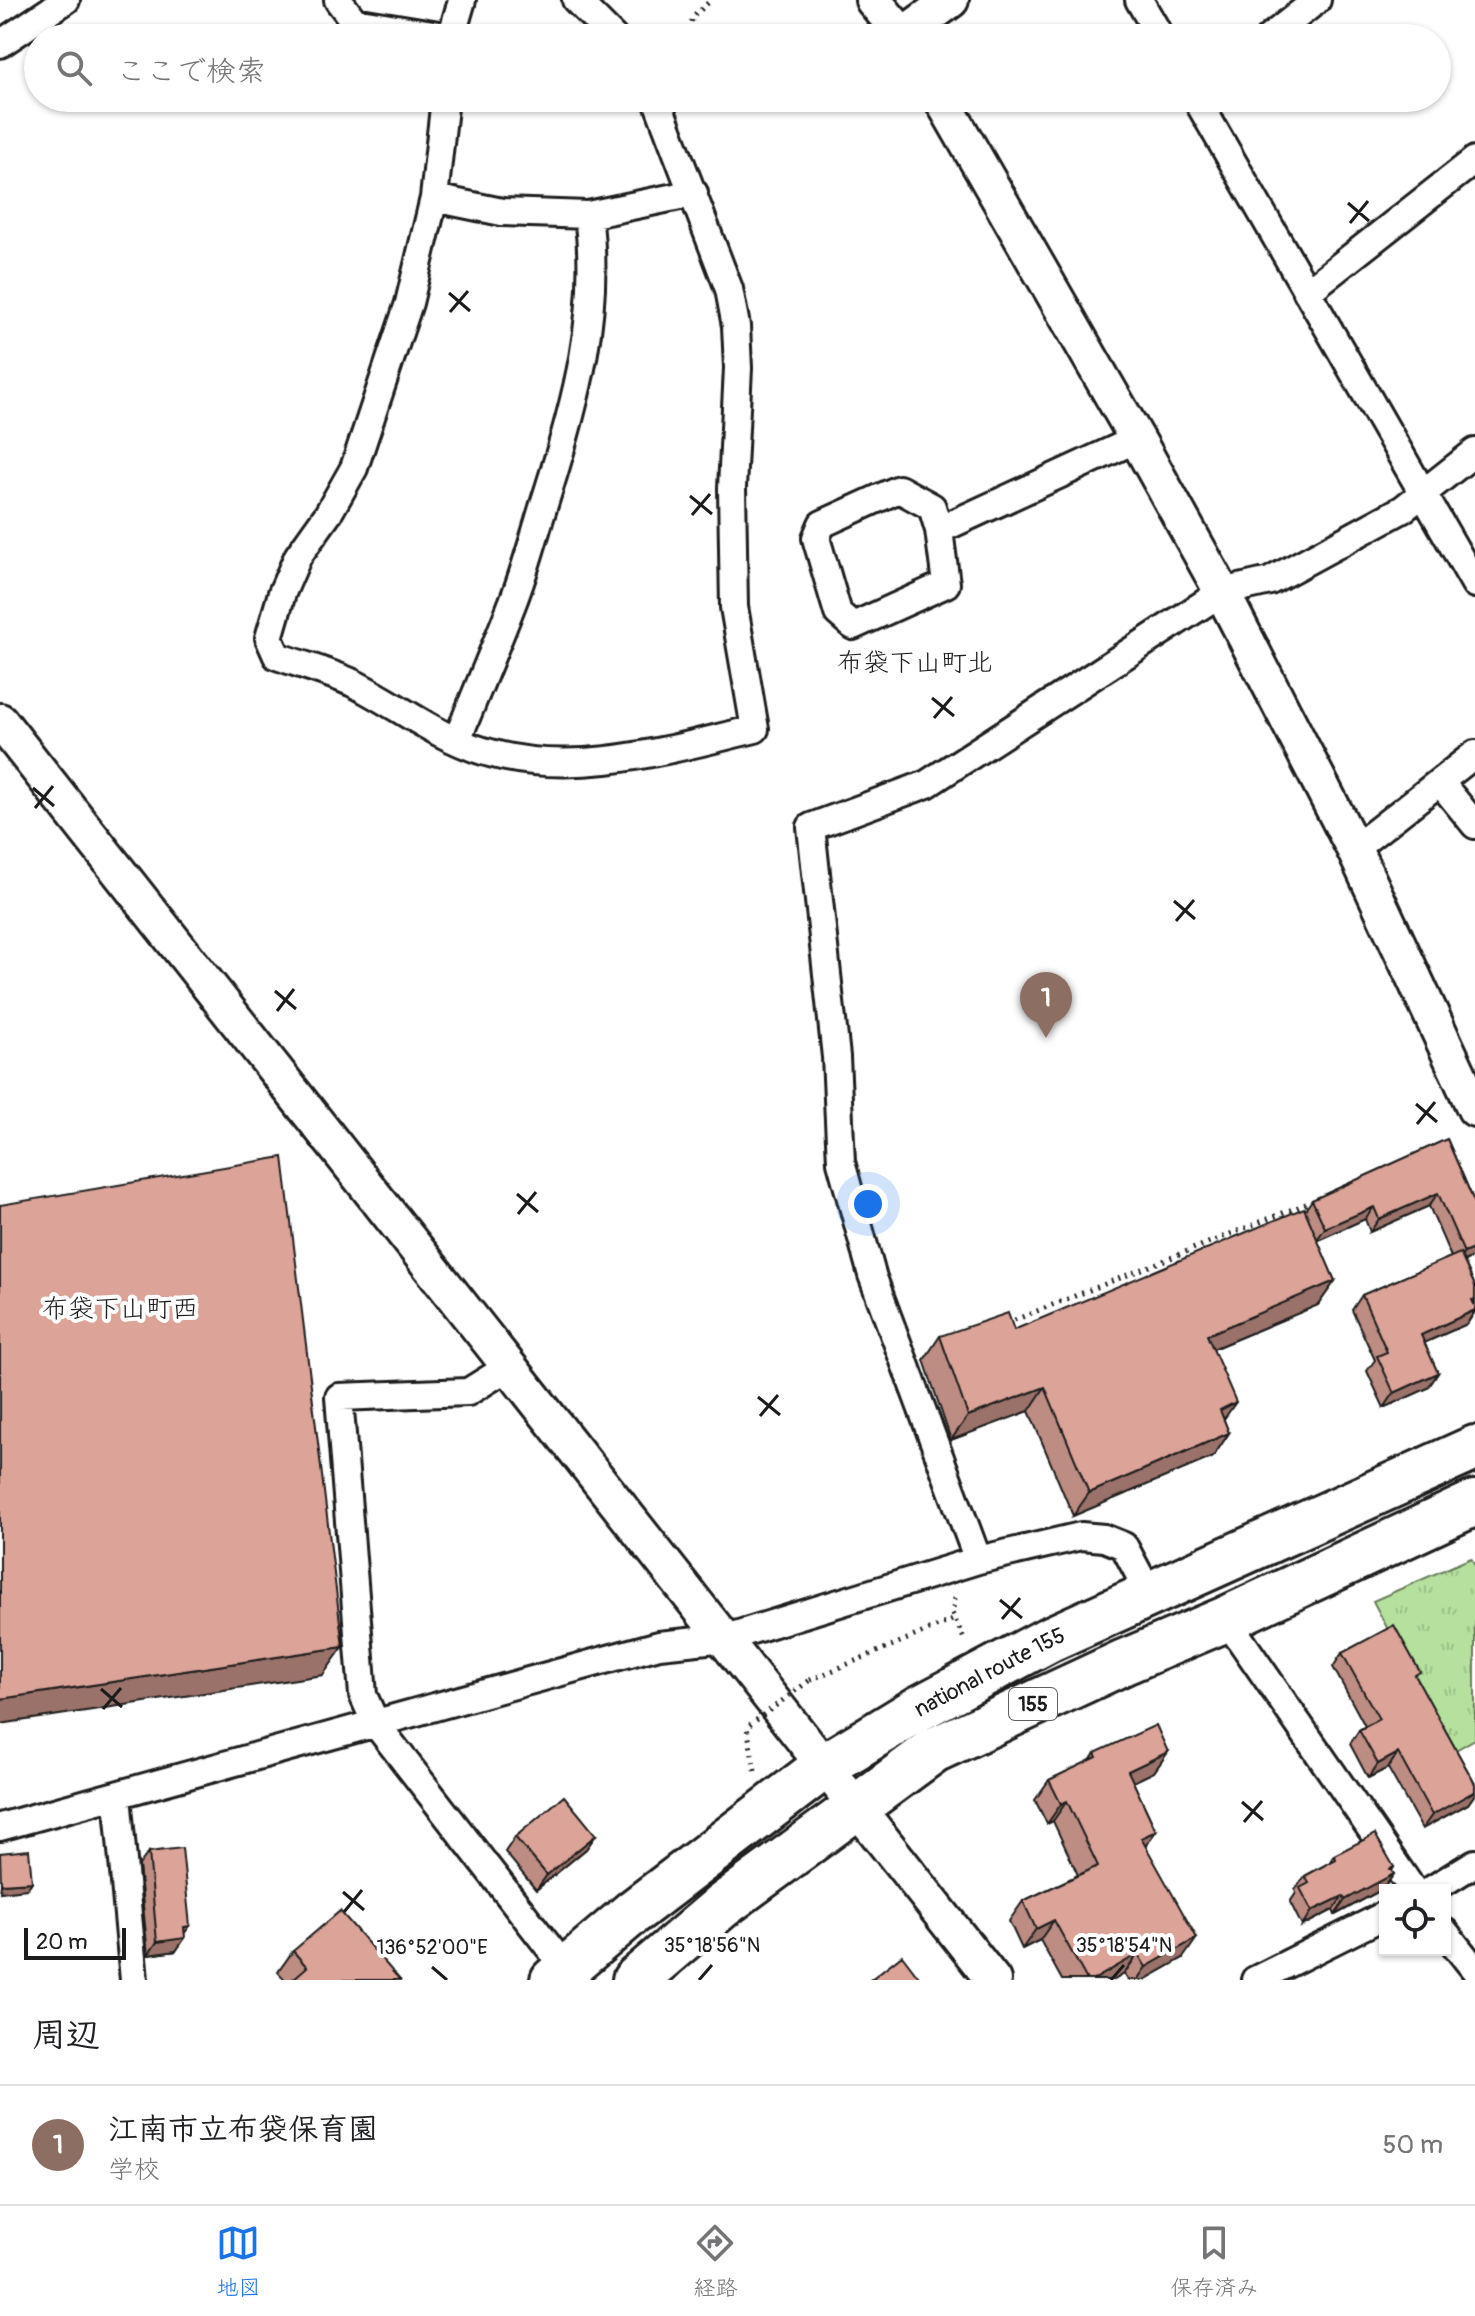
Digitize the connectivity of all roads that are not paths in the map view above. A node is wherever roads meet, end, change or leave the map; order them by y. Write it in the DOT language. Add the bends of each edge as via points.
graph roads {
  1 [pos="66,0"];
  2 [pos="338,0"];
  3 [pos="462,0"];
  4 [pos="576,0"];
  5 [pos="873,0"];
  6 [pos="951,0"];
  7 [pos="1139,0"];
  8 [pos="1317,0"];
  9 [pos="29,24"];
  10 [pos="371,24"];
  11 [pos="455,24"];
  12 [pos="600,24"];
  13 [pos="894,24"];
  14 [pos="920,24"];
  15 [pos="1153,24"];
  16 [pos="1287,24"];
  17 [pos="24,27"];
  18 [pos="1,42"];
  19 [pos="443,112"];
  20 [pos="662,112"];
  21 [pos="949,112"];
  22 [pos="1204,112"];
  23 [pos="1475,160"];
  24 [pos="694,193"];
  25 [pos="434,198"];
  26 [pos="588,215"];
  27 [pos="1307,292"];
  28 [pos="1137,439"];
  29 [pos="1475,452"];
  30 [pos="1423,494"];
  31 [pos="939,530"];
  32 [pos="1475,584"];
  33 [pos="1222,592"];
  34 [pos="0,721"];
  35 [pos="457,740"];
  36 [pos="1475,754"];
  37 [pos="1440,782"];
  38 [pos="1475,825"];
  39 [pos="1354,849"];
  40 [pos="1475,1109"];
  41 [pos="510,1366"];
  42 [pos="1475,1448"];
  43 [pos="1475,1503"];
  44 [pos="970,1563"];
  45 [pos="1149,1593"];
  46 [pos="1226,1619"];
  47 [pos="726,1638"];
  48 [pos="376,1724"];
  49 [pos="826,1765"];
  50 [pos="117,1796"];
  51 [pos="857,1807"];
  52 [pos="0,1827"];
  53 [pos="1475,1863"];
  54 [pos="1409,1884"];
  55 [pos="1441,1884"];
  56 [pos="1379,1918"];
  57 [pos="1451,1940"];
  58 [pos="1475,1970"];
  59 [pos="560,1974"];
  60 [pos="134,1980"];
  61 [pos="635,1980"];
  62 [pos="993,1980"];
  63 [pos="1255,1980"];
  1 -- 9 [label="street"];
  2 -- 10 [label="street" via="354,21"];
  3 -- 11 [label="street"];
  4 -- 12 [label="street"];
  5 -- 13 [label="street"];
  6 -- 14 [label="street"];
  7 -- 15 [label="street"];
  8 -- 16 [label="street"];
  17 -- 18 [label="street"];
  19 -- 25 [label="street"];
  20 -- 24 [label="street"];
  21 -- 28 [label="street"];
  22 -- 27 [label="street"];
  23 -- 27 [label="street"];
  24 -- 26 [label="street"];
  24 -- 35 [label="street" via="729,289 736,326 734,607 755,729 651,754 583,763 531,760"];
  25 -- 26 [label="street" via="502,212"];
  25 -- 35 [label="street" via="409,303 354,468 298,556 269,638 277,656 352,683"];
  26 -- 35 [label="street" via="592,289 581,377 514,597"];
  27 -- 30 [label="street"];
  28 -- 31 [label="street"];
  28 -- 33 [label="street"];
  29 -- 30 [label="street"];
  30 -- 32 [label="street"];
  30 -- 33 [label="street" via="1270,581"];
  31 -- 31 [label="street" via="946,584 853,626 838,613 816,538 822,524 899,489 932,507"];
  33 -- 39 [label="street"];
  33 -- 44 [label="street" via="927,784 811,827 836,1057 841,1162 872,1275"];
  34 -- 41 [label="street"];
  36 -- 37 [label="street"];
  37 -- 38 [label="street"];
  37 -- 39 [label="street"];
  39 -- 40 [label="street"];
  41 -- 47 [label="street"];
  41 -- 48 [label="street" via="468,1392 339,1397 363,1695"];
  42 -- 45 [label="highway, national route 155 / 155"];
  43 -- 46 [label="highway, national route 155 / 155"];
  44 -- 45 [label="street" via="1081,1536 1104,1538 1124,1546"];
  44 -- 47 [label="street"];
  45 -- 49 [label="highway, national route 155 / 155" via="918,1709"];
  46 -- 51 [label="highway, national route 155 / 155" via="934,1750"];
  46 -- 54 [label="street"];
  47 -- 48 [label="street" via="659,1645"];
  47 -- 49 [label="street"];
  48 -- 50 [label="street"];
  48 -- 59 [label="street"];
  49 -- 51 [label="street"];
  49 -- 59 [label="highway, national route 155 / 155"];
  50 -- 52 [label="street"];
  50 -- 60 [label="street"];
  51 -- 61 [label="highway, national route 155 / 155" via="722,1906"];
  51 -- 62 [label="street"];
  53 -- 55 [label="street"];
  56 -- 63 [label="street"];
  57 -- 58 [label="street"];
}
